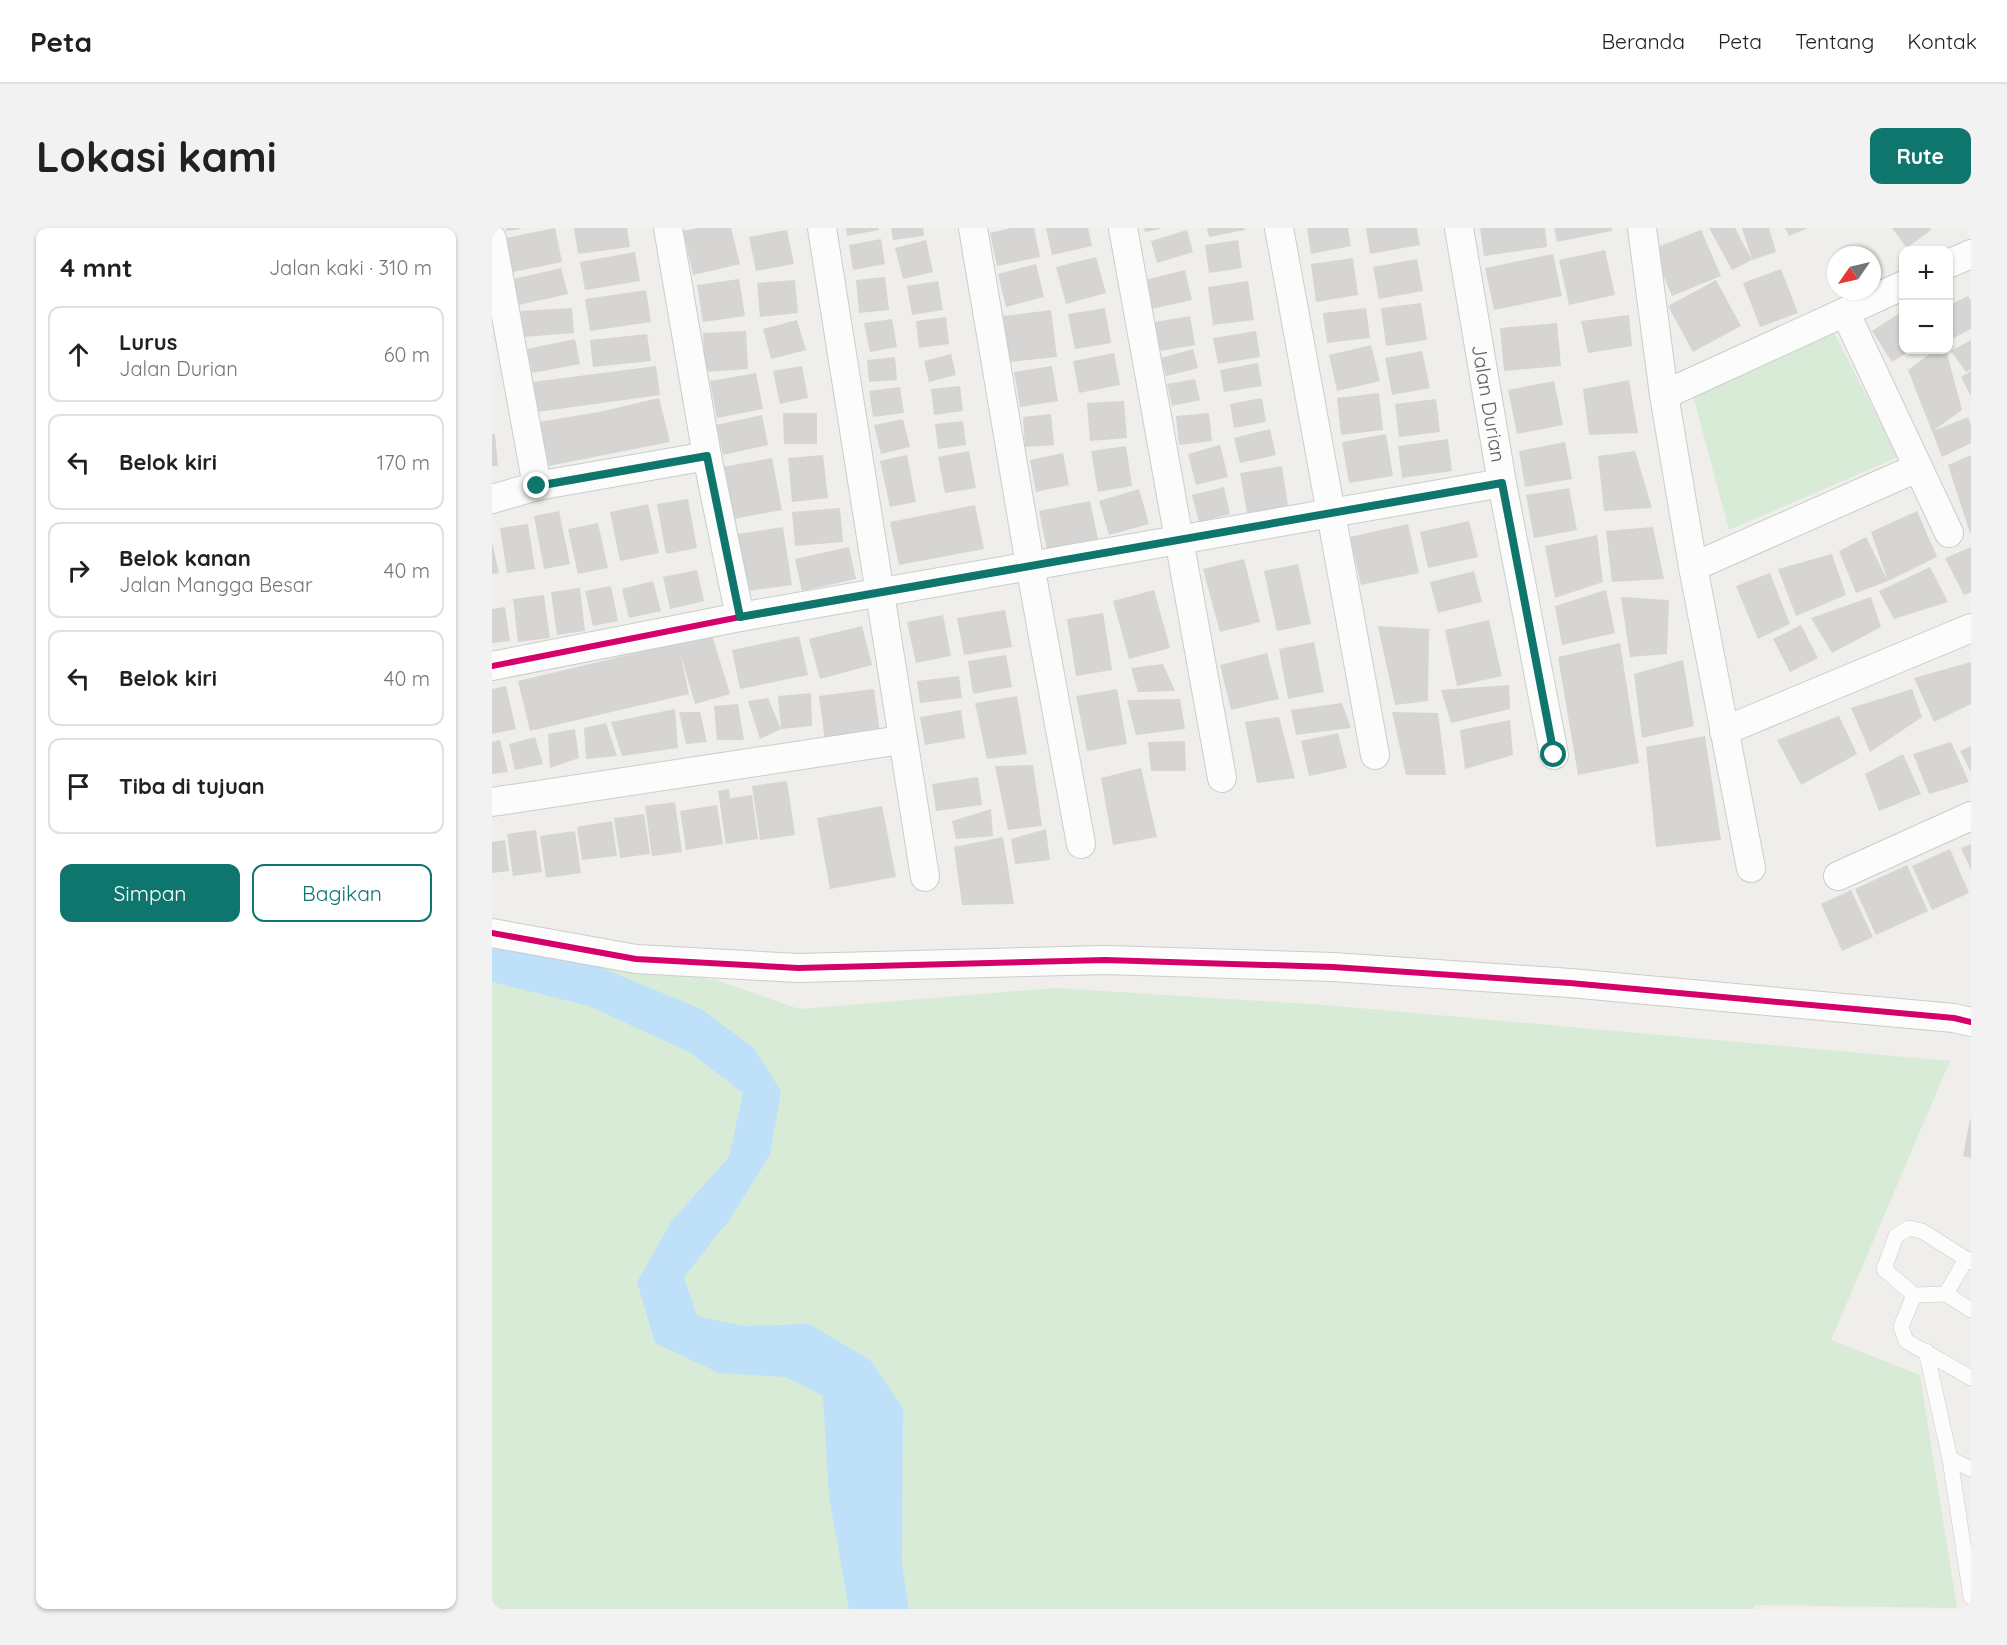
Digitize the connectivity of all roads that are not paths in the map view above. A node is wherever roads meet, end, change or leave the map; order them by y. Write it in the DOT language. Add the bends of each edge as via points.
graph roads {
  1 [pos="668,228"];
  2 [pos="822,228"];
  3 [pos="973,228"];
  4 [pos="1123,228"];
  5 [pos="1279,228"];
  6 [pos="1460,228"];
  7 [pos="1642,228"];
  8 [pos="492,239"];
  9 [pos="1971,254"];
  10 [pos="1953,262"];
  11 [pos="1899,287"];
  12 [pos="1845,312"];
  13 [pos="1664,395"];
  14 [pos="707,456"];
  15 [pos="1917,468"];
  16 [pos="1502,483"];
  17 [pos="537,486"];
  18 [pos="492,499"];
  19 [pos="1332,514"];
  20 [pos="1949,533"];
  21 [pos="1179,540"];
  22 [pos="1030,565"];
  23 [pos="1693,567"];
  24 [pos="882,592"];
  25 [pos="740,617"];
  26 [pos="1971,628"];
  27 [pos="492,666"];
  28 [pos="1724,730"];
  29 [pos="901,740"];
  30 [pos="1375,755"];
  31 [pos="1554,755"];
  32 [pos="1222,778"];
  33 [pos="492,802"];
  34 [pos="1971,816"];
  35 [pos="1081,844"];
  36 [pos="1751,868"];
  37 [pos="1838,876"];
  38 [pos="925,877"];
  39 [pos="492,933"];
  40 [pos="1971,1022"];
  41 [pos="1969,1261"];
  42 [pos="1946,1294"];
  43 [pos="1914,1295"];
  44 [pos="1971,1310"];
  45 [pos="1926,1351"];
  46 [pos="1971,1377"];
  47 [pos="1950,1459"];
  48 [pos="1971,1469"];
  49 [pos="1971,1597"];
  1 -- 14 [label="street"];
  2 -- 24 [label="street"];
  3 -- 22 [label="street"];
  4 -- 21 [label="street"];
  5 -- 19 [label="street"];
  6 -- 16 [label="street, Jalan Durian"];
  7 -- 13 [label="street"];
  8 -- 17 [label="street"];
  9 -- 10 [label="street"];
  11 -- 12 [label="street"];
  12 -- 13 [label="street"];
  12 -- 15 [label="street"];
  13 -- 23 [label="street"];
  14 -- 17 [label="street"];
  14 -- 25 [label="street"];
  15 -- 20 [label="street"];
  15 -- 23 [label="street"];
  16 -- 19 [label="street"];
  16 -- 31 [label="street, Jalan Durian"];
  17 -- 18 [label="street"];
  19 -- 21 [label="street"];
  19 -- 30 [label="street"];
  21 -- 22 [label="street"];
  21 -- 32 [label="street"];
  22 -- 24 [label="street"];
  22 -- 35 [label="street"];
  23 -- 28 [label="street"];
  24 -- 25 [label="street"];
  24 -- 29 [label="street"];
  25 -- 27 [label="street"];
  26 -- 28 [label="street"];
  28 -- 36 [label="street"];
  29 -- 33 [label="street"];
  29 -- 38 [label="street"];
  34 -- 37 [label="street"];
  39 -- 40 [label="street" via="636,960 798,968 1105,960 1334,967 1570,983"];
  41 -- 42 [label="lane"];
  41 -- 43 [label="lane" via="1922,1231 1909,1228 1896,1236 1884,1269"];
  42 -- 43 [label="lane"];
  42 -- 44 [label="lane"];
  43 -- 45 [label="lane" via="1901,1328 1906,1341"];
  45 -- 46 [label="lane"];
  45 -- 47 [label="lane"];
  47 -- 48 [label="lane"];
  47 -- 49 [label="lane"];
}
